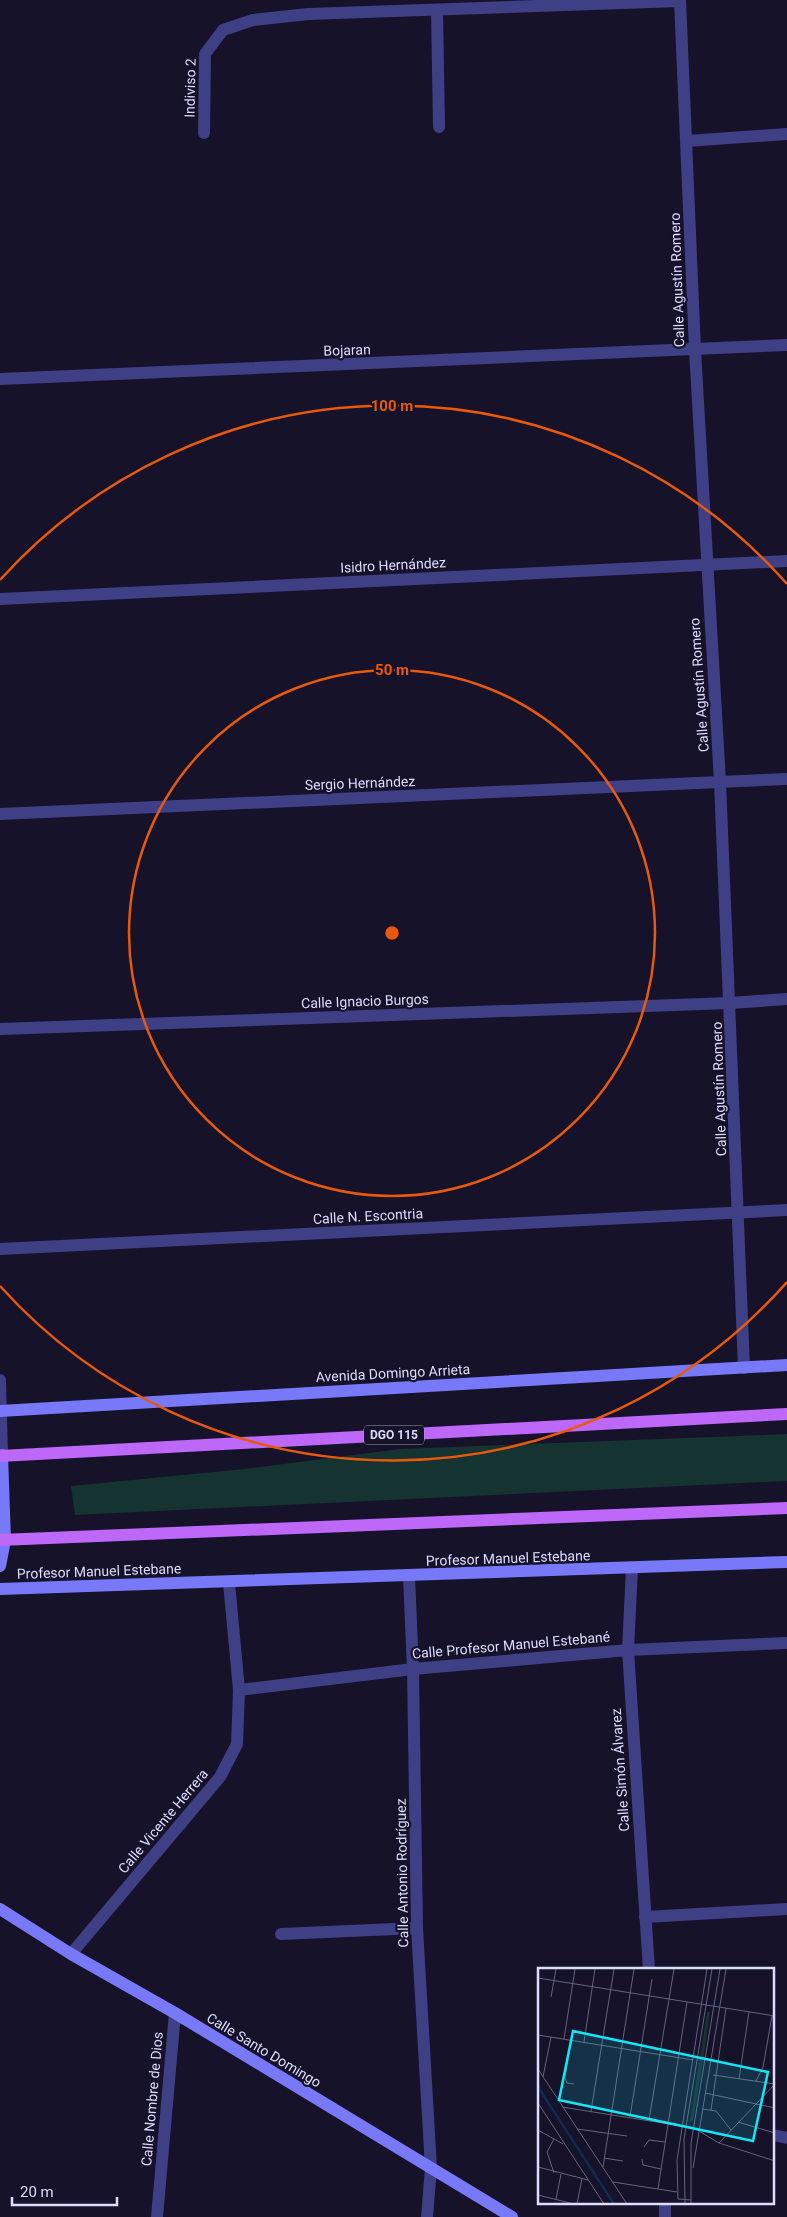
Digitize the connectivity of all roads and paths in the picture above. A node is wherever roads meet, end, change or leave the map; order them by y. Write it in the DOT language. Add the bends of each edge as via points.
graph roads {
  1 [pos="680,1"];
  2 [pos="437,10"];
  3 [pos="439,127"];
  4 [pos="204,132"];
  5 [pos="787,134"];
  6 [pos="687,141"];
  7 [pos="787,346"];
  8 [pos="695,350"];
  9 [pos="0,379"];
  10 [pos="787,561"];
  11 [pos="707,565"];
  12 [pos="0,599"];
  13 [pos="787,779"];
  14 [pos="720,782"];
  15 [pos="0,814"];
  16 [pos="787,999"];
  17 [pos="730,1003"];
  18 [pos="0,1029"];
  19 [pos="787,1210"];
  20 [pos="738,1213"];
  21 [pos="0,1249"];
  22 [pos="787,1365"];
  23 [pos="744,1368"];
  24 [pos="0,1380"];
  25 [pos="1,1411"];
  26 [pos="787,1414"];
  27 [pos="1,1456"];
  28 [pos="787,1508"];
  29 [pos="3,1540"];
  30 [pos="787,1562"];
  31 [pos="0,1566"];
  32 [pos="632,1568"];
  33 [pos="409,1576"];
  34 [pos="229,1583"];
  35 [pos="0,1589"];
  36 [pos="787,1643"];
  37 [pos="628,1650"];
  38 [pos="413,1669"];
  39 [pos="239,1690"];
  40 [pos="0,1909"];
  41 [pos="787,1909"];
  42 [pos="645,1917"];
  43 [pos="417,1928"];
  44 [pos="281,1934"];
  45 [pos="71,1954"];
  46 [pos="649,1968"];
  47 [pos="174,2013"];
  48 [pos="774,2135"];
  49 [pos="787,2138"];
  50 [pos="431,2168"];
  51 [pos="665,2204"];
  52 [pos="157,2217"];
  53 [pos="427,2217"];
  54 [pos="512,2217"];
  55 [pos="666,2217"];
  1 -- 2 [label="street, Indiviso 2"];
  1 -- 6 [label="street, Calle Agustín Romero"];
  2 -- 3 [label="street"];
  2 -- 4 [label="street, Indiviso 2" via="308,14 253,20 223,30 205,54"];
  5 -- 6 [label="street"];
  6 -- 8 [label="street, Calle Agustín Romero"];
  7 -- 8 [label="street, Bojaran"];
  8 -- 9 [label="street, Bojaran"];
  8 -- 11 [label="street, Calle Agustín Romero"];
  10 -- 11 [label="street, Isidro Hernández"];
  11 -- 12 [label="street, Isidro Hernández"];
  11 -- 14 [label="street, Calle Agustín Romero"];
  13 -- 14 [label="street, Sergio Hernández"];
  14 -- 15 [label="street, Sergio Hernández"];
  14 -- 17 [label="street, Calle Agustín Romero"];
  16 -- 17 [label="street, Calle Ignacio Burgos"];
  17 -- 18 [label="street, Calle Ignacio Burgos"];
  17 -- 20 [label="street, Calle Agustín Romero"];
  19 -- 20 [label="street, Calle N. Escontria"];
  20 -- 21 [label="street, Calle N. Escontria"];
  20 -- 23 [label="street, Calle Agustín Romero"];
  22 -- 23 [label="street, Avenida Domingo Arrieta"];
  23 -- 25 [label="street, Avenida Domingo Arrieta"];
  24 -- 25 [label="street"];
  25 -- 27 [label="street"];
  26 -- 27 [label="main road, DGO 115"];
  27 -- 29 [label="street"];
  28 -- 29 [label="main road"];
  29 -- 31 [label="street"];
  30 -- 32 [label="street, Profesor Manuel Estebane"];
  32 -- 33 [label="street, Profesor Manuel Estebane"];
  32 -- 37 [label="street, Calle Simón Álvarez"];
  33 -- 34 [label="street, Profesor Manuel Estebane"];
  33 -- 38 [label="street, Calle Antonio Rodríguez"];
  34 -- 35 [label="street, Profesor Manuel Estebane"];
  34 -- 39 [label="street"];
  36 -- 37 [label="street, Calle Profesor Manuel Estebané"];
  37 -- 38 [label="street, Calle Profesor Manuel Estebané"];
  37 -- 42 [label="street, Calle Simón Álvarez"];
  38 -- 39 [label="street, Calle Profesor Manuel Estebané"];
  38 -- 43 [label="street, Calle Antonio Rodríguez"];
  39 -- 45 [label="street, Calle Vicente Herrera" via="237,1744 220,1778"];
  40 -- 45 [label="street, Calle Santo Domingo"];
  41 -- 42 [label="street"];
  42 -- 46 [label="street, Calle Simón Álvarez"];
  43 -- 44 [label="street"];
  43 -- 50 [label="street, Calle Antonio Rodríguez"];
  45 -- 47 [label="street, Calle Santo Domingo"];
  47 -- 50 [label="street, Calle Santo Domingo"];
  47 -- 52 [label="street, Calle Nombre de Dios"];
  48 -- 49 [label="street"];
  50 -- 53 [label="street, Calle Antonio Rodríguez"];
  50 -- 54 [label="street, Calle Santo Domingo"];
  51 -- 55 [label="street"];
}
